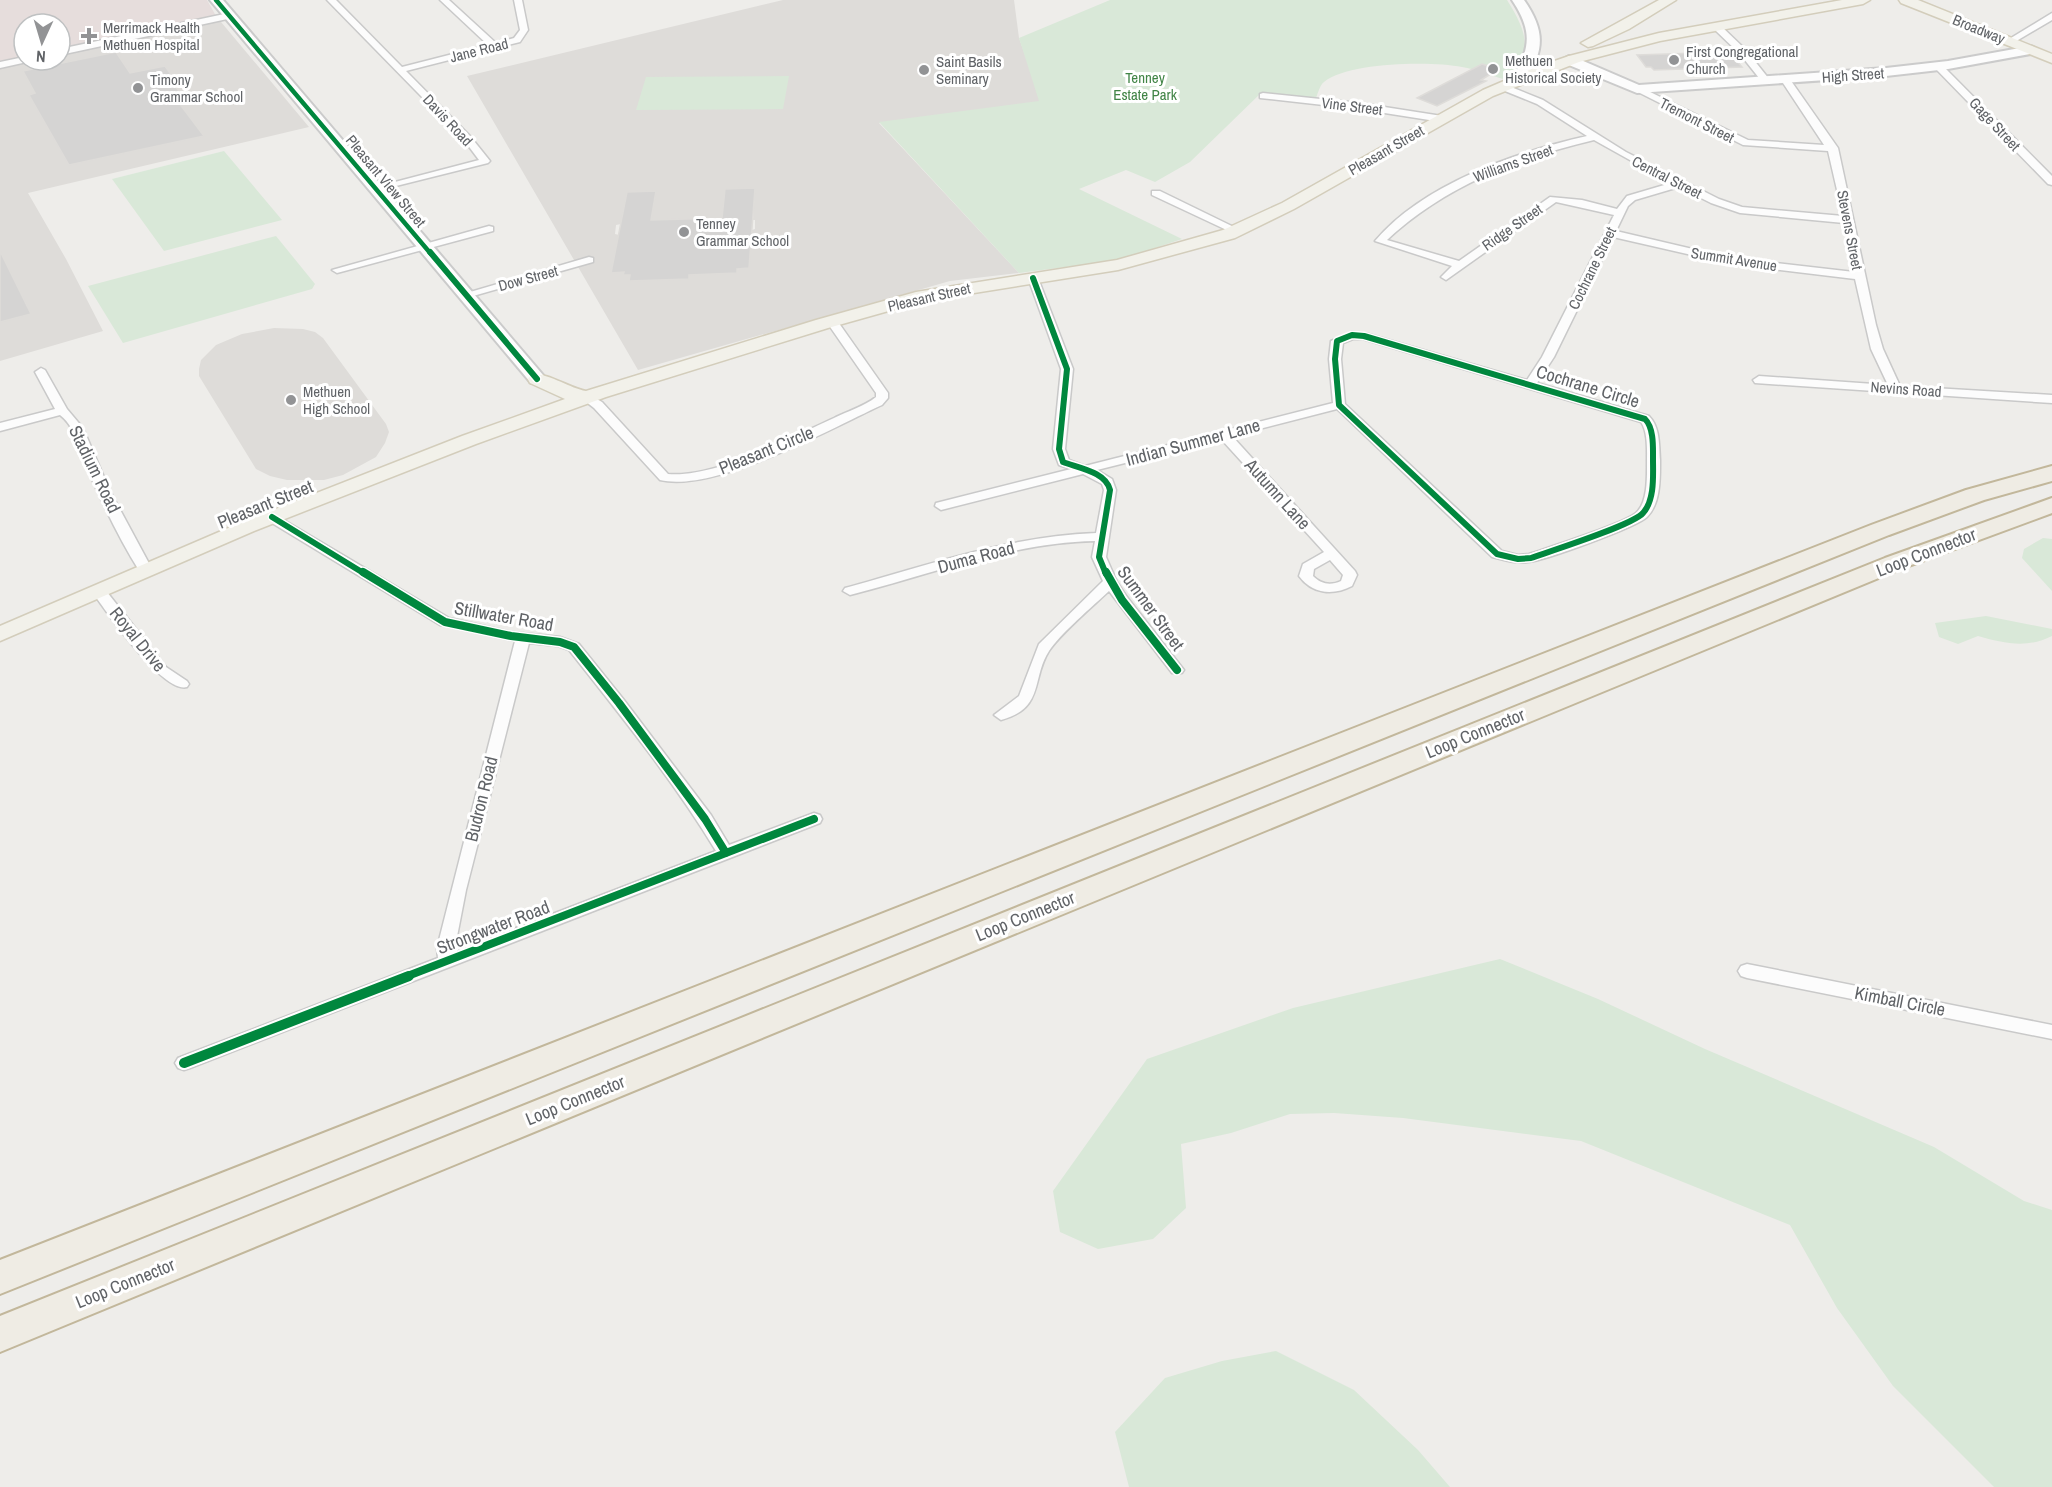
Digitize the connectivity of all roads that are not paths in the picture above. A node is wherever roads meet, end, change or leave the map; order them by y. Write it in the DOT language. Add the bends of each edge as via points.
graph roads {
  1 [pos="216,0"];
  2 [pos="331,0"];
  3 [pos="444,0"];
  4 [pos="518,0"];
  5 [pos="1518,0"];
  6 [pos="1669,0"];
  7 [pos="1863,0"];
  8 [pos="1906,0"];
  9 [pos="229,16"];
  10 [pos="2052,16"];
  11 [pos="1718,28"];
  12 [pos="2010,41"];
  13 [pos="496,47"];
  14 [pos="72,49"];
  15 [pos="2031,50"];
  16 [pos="2052,59"];
  17 [pos="1569,60"];
  18 [pos="1938,66"];
  19 [pos="399,70"];
  20 [pos="1761,76"];
  21 [pos="1520,78"];
  22 [pos="1786,80"];
  23 [pos="1503,87"];
  24 [pos="1637,89"];
  25 [pos="1263,96"];
  26 [pos="1442,119"];
  27 [pos="1593,137"];
  28 [pos="1833,148"];
  29 [pos="2052,182"];
  30 [pos="1680,183"];
  31 [pos="376,190"];
  32 [pos="1156,193"];
  33 [pos="1619,213"];
  34 [pos="1847,220"];
  35 [pos="489,229"];
  36 [pos="1237,231"];
  37 [pos="1610,233"];
  38 [pos="424,246"];
  39 [pos="589,260"];
  40 [pos="1459,265"];
  41 [pos="337,270"];
  42 [pos="1859,276"];
  43 [pos="1446,277"];
  44 [pos="1033,278"];
  45 [pos="466,295"];
  46 [pos="832,321"];
  47 [pos="41,372"];
  48 [pos="537,379"];
  49 [pos="1759,380"];
  50 [pos="1531,384"];
  51 [pos="1896,389"];
  52 [pos="586,397"];
  53 [pos="2052,399"];
  54 [pos="1339,405"];
  55 [pos="63,411"];
  56 [pos="544,412"];
  57 [pos="0,427"];
  58 [pos="1224,434"];
  59 [pos="1083,471"];
  60 [pos="2052,473"];
  61 [pos="2052,505"];
  62 [pos="941,506"];
  63 [pos="272,517"];
  64 [pos="1104,537"];
  65 [pos="1332,553"];
  66 [pos="145,569"];
  67 [pos="1110,582"];
  68 [pos="98,590"];
  69 [pos="850,591"];
  70 [pos="0,634"];
  71 [pos="523,637"];
  72 [pos="1177,670"];
  73 [pos="182,684"];
  74 [pos="1001,715"];
  75 [pos="814,819"];
  76 [pos="726,853"];
  77 [pos="447,961"];
  78 [pos="1747,971"];
  79 [pos="2052,1032"];
  80 [pos="184,1063"];
  81 [pos="0,1277"];
  82 [pos="0,1334"];
  1 -- 9 [label="street, Pleasant View Street"];
  2 -- 19 [label="street, Davis Road"];
  3 -- 13 [label="street"];
  4 -- 13 [label="street, Jane Road" via="524,34"];
  5 -- 21 [label="street" via="1533,27 1536,45"];
  6 -- 17 [label="main road" via="1570,51"];
  7 -- 11 [label="main road, Pleasant Street"];
  8 -- 12 [label="main road, Broadway"];
  9 -- 14 [label="street"];
  9 -- 31 [label="street, Pleasant View Street"];
  10 -- 12 [label="street"];
  11 -- 17 [label="main road, Pleasant Street" via="1659,37"];
  11 -- 20 [label="street"];
  12 -- 15 [label="main road, Broadway"];
  13 -- 19 [label="street, Jane Road"];
  15 -- 16 [label="main road, Broadway"];
  15 -- 18 [label="street, High Street"];
  17 -- 21 [label="main road, Pleasant Street"];
  17 -- 24 [label="street, Tremont Street"];
  18 -- 22 [label="street, High Street"];
  18 -- 29 [label="street, Gage Street"];
  19 -- 31 [label="street, Davis Road" via="485,161"];
  20 -- 22 [label="street, High Street"];
  20 -- 24 [label="street, High Street"];
  21 -- 23 [label="main road, Pleasant Street"];
  22 -- 28 [label="street, Stevens Street"];
  23 -- 26 [label="main road, Pleasant Street"];
  23 -- 27 [label="street, Central Street" via="1540,102"];
  24 -- 28 [label="street, Tremont Street" via="1746,143"];
  25 -- 26 [label="street, Vine Street"];
  26 -- 36 [label="main road, Pleasant Street"];
  27 -- 30 [label="street, Central Street"];
  27 -- 40 [label="street, Williams Street" via="1472,177 1399,224 1380,241"];
  28 -- 34 [label="street, Stevens Street"];
  30 -- 33 [label="street, Cochrane Street" via="1631,198"];
  30 -- 34 [label="street, Central Street" via="1740,210"];
  31 -- 38 [label="street, Pleasant View Street"];
  32 -- 36 [label="street"];
  33 -- 37 [label="street, Cochrane Street"];
  33 -- 40 [label="street, Ridge Street" via="1554,199"];
  34 -- 42 [label="street, Stevens Street"];
  35 -- 38 [label="street"];
  36 -- 44 [label="main road, Pleasant Street" via="1118,265"];
  37 -- 42 [label="street, Summit Avenue" via="1731,261"];
  37 -- 50 [label="street, Cochrane Street"];
  38 -- 41 [label="street"];
  38 -- 45 [label="street, Pleasant View Street"];
  39 -- 45 [label="street, Dow Street"];
  40 -- 43 [label="street, Ridge Street"];
  42 -- 51 [label="street, Stevens Street" via="1877,349"];
  44 -- 46 [label="main road, Pleasant Street" via="922,296"];
  44 -- 59 [label="street, Summer Street" via="1067,369 1059,449 1063,462"];
  45 -- 48 [label="street, Pleasant View Street"];
  46 -- 52 [label="main road, Pleasant Street"];
  46 -- 52 [label="street, Pleasant Circle" via="882,398 732,466 679,480 664,477 598,405"];
  47 -- 55 [label="street, Stadium Road"];
  48 -- 52 [label="main road" via="566,393"];
  48 -- 56 [label="main road" via="545,398"];
  49 -- 51 [label="street, Nevins Road"];
  50 -- 54 [label="street, Cochrane Circle" via="1352,335 1337,341"];
  50 -- 54 [label="street, Cochrane Circle" via="1644,419 1649,423 1652,440 1649,499 1641,516 1531,558 1506,558 1486,545"];
  51 -- 53 [label="street, Nevins Road"];
  52 -- 56 [label="main road, Pleasant Street"];
  54 -- 58 [label="street, Indian Summer Lane"];
  55 -- 57 [label="street"];
  55 -- 66 [label="street, Stadium Road" via="77,430"];
  56 -- 63 [label="main road, Pleasant Street"];
  58 -- 59 [label="street, Indian Summer Lane"];
  58 -- 65 [label="street, Autumn Lane"];
  59 -- 62 [label="street, Indian Summer Lane"];
  59 -- 64 [label="street, Summer Street" via="1108,482"];
  60 -- 81 [label="highway, Loop Connector" via="1975,495 1880,530"];
  61 -- 82 [label="highway, Loop Connector" via="1894,563"];
  63 -- 66 [label="main road, Pleasant Street"];
  63 -- 71 [label="street, Stillwater Road" via="445,621"];
  64 -- 67 [label="street, Summer Street" via="1099,557"];
  64 -- 69 [label="street, Duma Road" via="1066,537 1019,545"];
  66 -- 68 [label="main road, Pleasant Street"];
  67 -- 72 [label="street, Summer Street"];
  67 -- 74 [label="street" via="1044,647 1024,700"];
  68 -- 70 [label="main road, Pleasant Street"];
  68 -- 73 [label="street, Royal Drive" via="161,670"];
  71 -- 76 [label="street, Stillwater Road" via="560,642 574,647 584,657"];
  71 -- 77 [label="street, Budron Road" via="458,890 445,948"];
  75 -- 76 [label="street, Strongwater Road"];
  76 -- 77 [label="street, Strongwater Road"];
  77 -- 80 [label="street, Strongwater Road"];
  78 -- 79 [label="street, Kimball Circle"];
}
